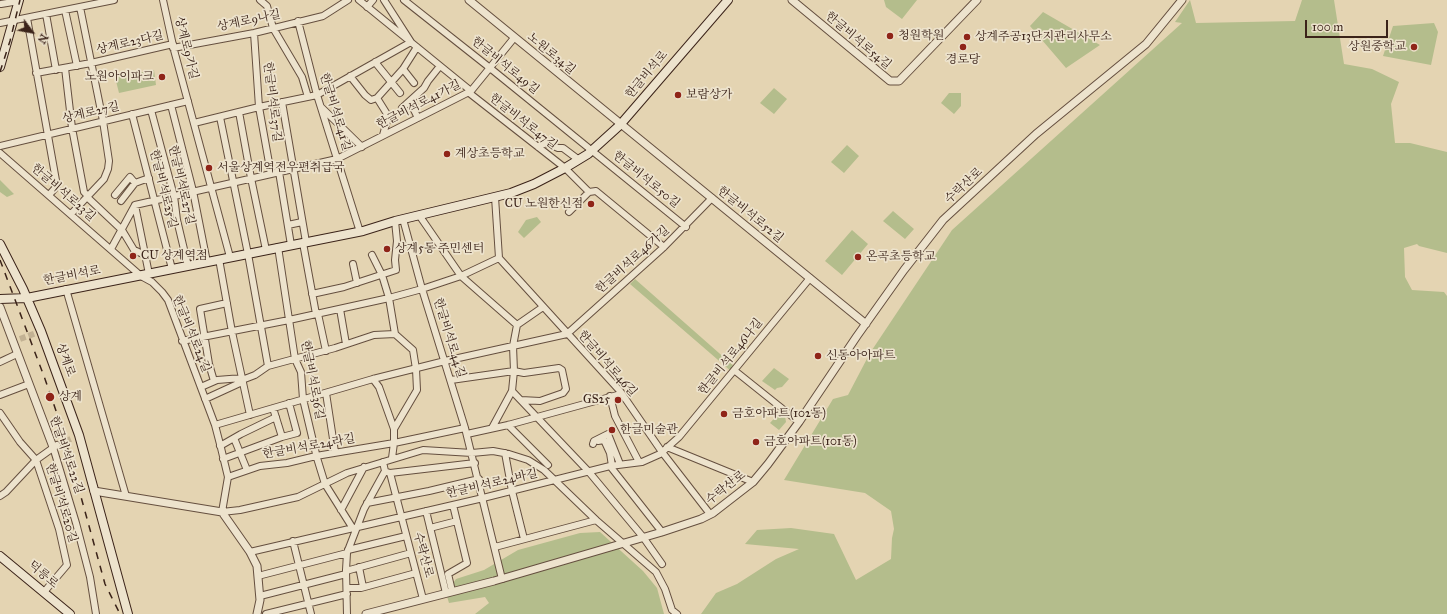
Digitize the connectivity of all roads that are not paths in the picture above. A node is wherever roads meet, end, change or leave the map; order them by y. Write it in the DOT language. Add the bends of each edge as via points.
graph roads {
  1 [pos="19,0"];
  2 [pos="114,0"];
  3 [pos="163,0"];
  4 [pos="260,0"];
  5 [pos="348,0"];
  6 [pos="359,0"];
  7 [pos="373,0"];
  8 [pos="384,0"];
  9 [pos="404,0"];
  10 [pos="469,0"];
  11 [pos="728,0"];
  12 [pos="792,0"];
  13 [pos="977,0"];
  14 [pos="1182,0"];
  15 [pos="268,3"];
  16 [pos="1,4"];
  17 [pos="80,7"];
  18 [pos="368,7"];
  19 [pos="65,10"];
  20 [pos="46,14"];
  21 [pos="27,18"];
  22 [pos="14,20"];
  23 [pos="298,21"];
  24 [pos="0,23"];
  25 [pos="273,28"];
  26 [pos="254,33"];
  27 [pos="514,38"];
  28 [pos="411,42"];
  29 [pos="173,46"];
  30 [pos="417,47"];
  31 [pos="375,62"];
  32 [pos="91,63"];
  33 [pos="77,66"];
  34 [pos="440,66"];
  35 [pos="0,67"];
  36 [pos="65,68"];
  37 [pos="490,68"];
  38 [pos="403,69"];
  39 [pos="56,70"];
  40 [pos="36,73"];
  41 [pos="312,75"];
  42 [pos="350,76"];
  43 [pos="302,77"];
  44 [pos="391,83"];
  45 [pos="414,83"];
  46 [pos="469,92"];
  47 [pos="400,93"];
  48 [pos="317,95"];
  49 [pos="308,97"];
  50 [pos="377,98"];
  51 [pos="188,101"];
  52 [pos="282,102"];
  53 [pos="410,102"];
  54 [pos="171,105"];
  55 [pos="321,106"];
  56 [pos="259,107"];
  57 [pos="402,108"];
  58 [pos="151,110"];
  59 [pos="239,112"];
  60 [pos="132,114"];
  61 [pos="220,116"];
  62 [pos="418,118"];
  63 [pos="103,121"];
  64 [pos="194,123"];
  65 [pos="620,125"];
  66 [pos="72,128"];
  67 [pos="47,134"];
  68 [pos="384,136"];
  69 [pos="0,146"];
  70 [pos="362,147"];
  71 [pos="538,147"];
  72 [pos="592,151"];
  73 [pos="0,153"];
  74 [pos="337,159"];
  75 [pos="579,160"];
  76 [pos="565,168"];
  77 [pos="293,169"];
  78 [pos="279,172"];
  79 [pos="271,174"];
  80 [pos="149,178"];
  81 [pos="251,178"];
  82 [pos="233,182"];
  83 [pos="135,183"];
  84 [pos="212,187"];
  85 [pos="193,191"];
  86 [pos="589,192"];
  87 [pos="49,195"];
  88 [pos="115,195"];
  89 [pos="174,196"];
  90 [pos="88,197"];
  91 [pos="495,197"];
  92 [pos="712,198"];
  93 [pos="155,200"];
  94 [pos="121,201"];
  95 [pos="135,205"];
  96 [pos="569,212"];
  97 [pos="71,214"];
  98 [pos="419,215"];
  99 [pos="404,219"];
  100 [pos="395,221"];
  101 [pos="302,222"];
  102 [pos="288,225"];
  103 [pos="686,227"];
  104 [pos="122,230"];
  105 [pos="360,232"];
  106 [pos="304,242"];
  107 [pos="0,244"];
  108 [pos="291,245"];
  109 [pos="664,247"];
  110 [pos="278,248"];
  111 [pos="111,249"];
  112 [pos="266,250"];
  113 [pos="248,254"];
  114 [pos="145,255"];
  115 [pos="372,255"];
  116 [pos="230,257"];
  117 [pos="499,258"];
  118 [pos="219,260"];
  119 [pos="208,262"];
  120 [pos="353,264"];
  121 [pos="188,266"];
  122 [pos="172,269"];
  123 [pos="145,275"];
  124 [pos="382,275"];
  125 [pos="461,276"];
  126 [pos="810,278"];
  127 [pos="357,283"];
  128 [pos="66,289"];
  129 [pos="422,289"];
  130 [pos="312,294"];
  131 [pos="27,298"];
  132 [pos="389,298"];
  133 [pos="0,299"];
  134 [pos="227,303"];
  135 [pos="543,307"];
  136 [pos="0,308"];
  137 [pos="340,309"];
  138 [pos="317,314"];
  139 [pos="289,320"];
  140 [pos="866,324"];
  141 [pos="260,326"];
  142 [pos="517,326"];
  143 [pos="232,332"];
  144 [pos="395,334"];
  145 [pos="567,334"];
  146 [pos="204,337"];
  147 [pos="182,341"];
  148 [pos="346,344"];
  149 [pos="512,346"];
  150 [pos="326,351"];
  151 [pos="18,354"];
  152 [pos="295,359"];
  153 [pos="0,362"];
  154 [pos="445,362"];
  155 [pos="268,366"];
  156 [pos="416,369"];
  157 [pos="734,370"];
  158 [pos="514,371"];
  159 [pos="373,379"];
  160 [pos="242,380"];
  161 [pos="451,380"];
  162 [pos="214,381"];
  163 [pos="29,384"];
  164 [pos="201,387"];
  165 [pos="512,391"];
  166 [pos="326,393"];
  167 [pos="621,394"];
  168 [pos="0,395"];
  169 [pos="610,396"];
  170 [pos="205,399"];
  171 [pos="304,399"];
  172 [pos="521,400"];
  173 [pos="289,403"];
  174 [pos="273,408"];
  175 [pos="0,413"];
  176 [pos="250,415"];
  177 [pos="276,417"];
  178 [pos="536,417"];
  179 [pos="799,422"];
  180 [pos="215,425"];
  181 [pos="508,426"];
  182 [pos="310,428"];
  183 [pos="492,428"];
  184 [pos="394,429"];
  185 [pos="298,431"];
  186 [pos="466,431"];
  187 [pos="282,437"];
  188 [pos="234,438"];
  189 [pos="394,443"];
  190 [pos="55,446"];
  191 [pos="220,446"];
  192 [pos="668,447"];
  193 [pos="335,452"];
  194 [pos="662,452"];
  195 [pos="240,453"];
  196 [pos="472,453"];
  197 [pos="505,453"];
  198 [pos="316,456"];
  199 [pos="392,458"];
  200 [pos="223,459"];
  201 [pos="36,460"];
  202 [pos="383,462"];
  203 [pos="639,462"];
  204 [pos="475,463"];
  205 [pos="620,464"];
  206 [pos="548,465"];
  207 [pos="611,466"];
  208 [pos="364,467"];
  209 [pos="246,470"];
  210 [pos="387,472"];
  211 [pos="589,472"];
  212 [pos="228,477"];
  213 [pos="478,479"];
  214 [pos="556,480"];
  215 [pos="753,482"];
  216 [pos="325,484"];
  217 [pos="94,491"];
  218 [pos="512,491"];
  219 [pos="0,496"];
  220 [pos="126,496"];
  221 [pos="396,498"];
  222 [pos="483,498"];
  223 [pos="367,503"];
  224 [pos="453,505"];
  225 [pos="341,510"];
  226 [pos="426,511"];
  227 [pos="222,512"];
  228 [pos="710,514"];
  229 [pos="401,517"];
  230 [pos="596,520"];
  231 [pos="457,521"];
  232 [pos="354,527"];
  233 [pos="430,528"];
  234 [pos="662,532"];
  235 [pos="406,536"];
  236 [pos="643,537"];
  237 [pos="524,539"];
  238 [pos="293,541"];
  239 [pos="623,543"];
  240 [pos="494,547"];
  241 [pos="250,552"];
  242 [pos="348,552"];
  243 [pos="411,553"];
  244 [pos="0,556"];
  245 [pos="662,564"];
  246 [pos="299,565"];
  247 [pos="360,567"];
  248 [pos="346,572"];
  249 [pos="416,573"];
  250 [pos="258,576"];
  251 [pos="502,579"];
  252 [pos="304,585"];
  253 [pos="364,587"];
  254 [pos="347,591"];
  255 [pos="44,592"];
  256 [pos="449,592"];
  257 [pos="260,596"];
  258 [pos="423,599"];
  259 [pos="309,603"];
  260 [pos="127,613"];
  261 [pos="70,614"];
  262 [pos="96,614"];
  263 [pos="257,614"];
  264 [pos="266,614"];
  265 [pos="311,614"];
  266 [pos="347,614"];
  267 [pos="366,614"];
  268 [pos="677,614"];
  1 -- 16 [label="street"];
  1 -- 22 [label="main road"];
  2 -- 17 [label="street"];
  3 -- 29 [label="street, 상계로9가길"];
  4 -- 15 [label="street"];
  5 -- 23 [label="street, 상계로9나길" via="323,16"];
  6 -- 18 [label="street, 한글비석로47길"];
  7 -- 18 [label="street"];
  8 -- 28 [label="street, 한글비석로47길"];
  9 -- 37 [label="street, 한글비석로49길"];
  10 -- 27 [label="street, 노원로34길"];
  11 -- 65 [label="main road, 한글비석로"];
  12 -- 13 [label="street, 한글비석로54길" via="890,81 899,81"];
  14 -- 140 [label="street, 수락산로" via="1146,44 1036,134 942,220"];
  15 -- 25 [label="street"];
  17 -- 19 [label="street"];
  17 -- 32 [label="street, 상계로23다길"];
  18 -- 28 [label="street, 한글비석로47길"];
  19 -- 20 [label="street"];
  19 -- 33 [label="street"];
  20 -- 21 [label="street"];
  20 -- 39 [label="street"];
  21 -- 22 [label="street"];
  21 -- 40 [label="street"];
  22 -- 24 [label="street"];
  22 -- 35 [label="main road"];
  23 -- 25 [label="street, 상계로9나길"];
  23 -- 41 [label="street, 한글비석로41길"];
  25 -- 26 [label="street, 상계로9나길"];
  25 -- 43 [label="street"];
  26 -- 29 [label="street, 상계로9나길"];
  26 -- 56 [label="street, 한글비석로37길"];
  27 -- 37 [label="street, 한글비석로41가길"];
  27 -- 65 [label="street, 노원로34길"];
  28 -- 30 [label="street, 한글비석로47길"];
  28 -- 31 [label="street"];
  29 -- 32 [label="street, 상계로23다길"];
  29 -- 51 [label="street, 상계로9가길"];
  30 -- 34 [label="street, 한글비석로47길"];
  30 -- 38 [label="street"];
  31 -- 42 [label="street"];
  31 -- 44 [label="street"];
  32 -- 33 [label="street"];
  32 -- 63 [label="street, 상계로23다길"];
  33 -- 36 [label="street"];
  34 -- 46 [label="street, 한글비석로47길"];
  34 -- 53 [label="street"];
  36 -- 39 [label="street"];
  36 -- 66 [label="street"];
  37 -- 46 [label="street, 한글비석로41가길"];
  37 -- 72 [label="street, 한글비석로49길"];
  38 -- 44 [label="street"];
  38 -- 45 [label="street"];
  39 -- 40 [label="street"];
  40 -- 67 [label="street"];
  41 -- 43 [label="street"];
  41 -- 48 [label="street, 한글비석로41길"];
  42 -- 48 [label="street"];
  42 -- 50 [label="street" via="365,96 371,100"];
  43 -- 49 [label="street"];
  44 -- 47 [label="street"];
  44 -- 50 [label="street"];
  46 -- 62 [label="street, 한글비석로41가길"];
  46 -- 71 [label="street, 한글비석로47길"];
  48 -- 49 [label="street"];
  48 -- 55 [label="street, 한글비석로41길"];
  49 -- 52 [label="street"];
  50 -- 68 [label="street" via="387,114"];
  51 -- 54 [label="street, 상계로27길"];
  51 -- 64 [label="street, 상계로9가길"];
  52 -- 56 [label="street"];
  52 -- 77 [label="street"];
  53 -- 57 [label="street"];
  53 -- 62 [label="street"];
  54 -- 58 [label="street, 상계로27길"];
  54 -- 85 [label="street"];
  55 -- 70 [label="street"];
  55 -- 74 [label="street, 한글비석로41길"];
  56 -- 59 [label="street"];
  56 -- 79 [label="street, 한글비석로37길"];
  58 -- 60 [label="street, 상계로27길"];
  58 -- 89 [label="street, 한글비석로27길"];
  59 -- 61 [label="street"];
  59 -- 81 [label="street"];
  60 -- 63 [label="street, 상계로27길"];
  60 -- 80 [label="street, 한글비석로25길"];
  61 -- 64 [label="street"];
  61 -- 82 [label="street"];
  62 -- 68 [label="street, 한글비석로41가길"];
  63 -- 66 [label="street, 상계로27길"];
  63 -- 90 [label="street, 상계로23다길" via="108,169 104,179"];
  64 -- 84 [label="street, 상계로9가길"];
  65 -- 72 [label="main road, 한글비석로"];
  65 -- 92 [label="street, 한글비석로52길"];
  66 -- 67 [label="street, 상계로27길"];
  66 -- 90 [label="street" via="84,192"];
  67 -- 69 [label="street, 상계로27길"];
  67 -- 87 [label="street" via="57,186"];
  68 -- 70 [label="street, 한글비석로41가길"];
  70 -- 74 [label="street, 한글비석로41가길"];
  71 -- 75 [label="street" via="546,143 563,148"];
  71 -- 76 [label="street, 한글비석로47길"];
  72 -- 75 [label="main road, 한글비석로"];
  72 -- 103 [label="street, 한글비석로50길"];
  73 -- 87 [label="street, 한글비석로23길"];
  74 -- 77 [label="street, 한글비석로41가길"];
  74 -- 105 [label="street, 한글비석로41길"];
  75 -- 76 [label="main road, 한글비석로"];
  76 -- 86 [label="street, 한글비석로47길"];
  76 -- 91 [label="main road, 한글비석로" via="534,184"];
  77 -- 78 [label="street"];
  77 -- 101 [label="street"];
  78 -- 79 [label="street"];
  78 -- 102 [label="street"];
  79 -- 81 [label="street"];
  80 -- 83 [label="street"];
  80 -- 93 [label="street, 한글비석로25길"];
  81 -- 82 [label="street"];
  81 -- 112 [label="street"];
  82 -- 84 [label="street"];
  82 -- 113 [label="street"];
  83 -- 88 [label="street" via="130,177"];
  83 -- 94 [label="street"];
  84 -- 85 [label="street"];
  84 -- 116 [label="street, 상계로9가길"];
  85 -- 89 [label="street"];
  85 -- 119 [label="street"];
  86 -- 96 [label="street"];
  86 -- 109 [label="street" via="596,191"];
  87 -- 97 [label="street, 한글비석로23길"];
  89 -- 93 [label="street"];
  89 -- 121 [label="street, 한글비석로27길"];
  90 -- 97 [label="street, 상계로23다길"];
  90 -- 104 [label="street"];
  91 -- 98 [label="main road, 한글비석로"];
  91 -- 117 [label="street"];
  92 -- 103 [label="street, 한글비석로46가길"];
  92 -- 126 [label="street, 한글비석로52길"];
  93 -- 95 [label="street"];
  93 -- 122 [label="street, 한글비석로25길"];
  95 -- 104 [label="street"];
  95 -- 114 [label="street"];
  97 -- 111 [label="street, 한글비석로23길"];
  98 -- 99 [label="main road, 한글비석로"];
  98 -- 125 [label="street"];
  99 -- 100 [label="main road, 한글비석로"];
  99 -- 129 [label="street, 한글비석로44길"];
  100 -- 105 [label="main road, 한글비석로"];
  100 -- 124 [label="street" via="396,270"];
  101 -- 102 [label="street"];
  101 -- 106 [label="street"];
  102 -- 108 [label="street"];
  103 -- 109 [label="street, 한글비석로46가길"];
  104 -- 111 [label="street"];
  104 -- 114 [label="street" via="134,250"];
  105 -- 106 [label="main road, 한글비석로"];
  106 -- 108 [label="main road, 한글비석로"];
  106 -- 130 [label="street"];
  107 -- 131 [label="main road, 상계로"];
  108 -- 110 [label="main road, 한글비석로"];
  109 -- 145 [label="street, 한글비석로46가길"];
  110 -- 112 [label="main road, 한글비석로"];
  110 -- 139 [label="street, 한글비석로36길"];
  111 -- 123 [label="street, 한글비석로23길"];
  112 -- 113 [label="main road, 한글비석로"];
  113 -- 116 [label="main road, 한글비석로"];
  113 -- 141 [label="street"];
  114 -- 123 [label="street"];
  115 -- 124 [label="street"];
  116 -- 118 [label="main road, 한글비석로"];
  117 -- 125 [label="street"];
  117 -- 135 [label="street, 한글비석로46길"];
  118 -- 119 [label="main road, 한글비석로"];
  118 -- 134 [label="street"];
  119 -- 121 [label="main road, 한글비석로"];
  120 -- 127 [label="street"];
  121 -- 122 [label="main road, 한글비석로"];
  122 -- 123 [label="main road, 한글비석로"];
  123 -- 128 [label="main road, 한글비석로"];
  123 -- 147 [label="street, 한글비석로24길" via="168,300"];
  124 -- 127 [label="street"];
  124 -- 132 [label="street"];
  125 -- 129 [label="street"];
  125 -- 142 [label="street"];
  126 -- 140 [label="street, 한글비석로52길"];
  126 -- 157 [label="street, 한글비석로46나길"];
  127 -- 130 [label="street"];
  128 -- 131 [label="main road, 한글비석로"];
  128 -- 220 [label="street"];
  129 -- 132 [label="street"];
  129 -- 154 [label="street, 한글비석로44길"];
  130 -- 138 [label="street"];
  131 -- 133 [label="main road, 한글비석로"];
  131 -- 217 [label="main road, 상계로"];
  132 -- 137 [label="street"];
  132 -- 144 [label="street"];
  134 -- 143 [label="street"];
  134 -- 146 [label="street" via="200,309"];
  135 -- 142 [label="street"];
  135 -- 145 [label="street, 한글비석로46길"];
  136 -- 151 [label="street, 한글비석로22길" via="16,340"];
  137 -- 138 [label="street"];
  137 -- 148 [label="street"];
  138 -- 139 [label="street"];
  138 -- 150 [label="street"];
  139 -- 141 [label="street"];
  139 -- 152 [label="street, 한글비석로36길"];
  140 -- 179 [label="street, 수락산로"];
  141 -- 143 [label="street"];
  141 -- 155 [label="street"];
  142 -- 149 [label="street"];
  143 -- 146 [label="street"];
  143 -- 160 [label="street"];
  144 -- 148 [label="street" via="374,335"];
  144 -- 156 [label="street" via="413,350"];
  145 -- 149 [label="street"];
  145 -- 167 [label="street, 한글비석로46길"];
  146 -- 147 [label="street"];
  146 -- 162 [label="street"];
  147 -- 164 [label="street, 한글비석로24길"];
  148 -- 150 [label="street"];
  149 -- 154 [label="street"];
  149 -- 158 [label="street"];
  150 -- 152 [label="street"];
  151 -- 153 [label="street"];
  151 -- 163 [label="street, 한글비석로22길"];
  152 -- 155 [label="street"];
  152 -- 171 [label="street, 한글비석로36길" via="300,372"];
  154 -- 156 [label="street"];
  154 -- 161 [label="street, 한글비석로44길"];
  155 -- 160 [label="street"];
  156 -- 159 [label="street"];
  156 -- 184 [label="street" via="417,390"];
  157 -- 179 [label="street"];
  157 -- 192 [label="street, 한글비석로46나길"];
  158 -- 161 [label="street"];
  158 -- 165 [label="street"];
  158 -- 172 [label="street" via="524,373 559,368 563,373 566,389 563,393 534,401"];
  159 -- 166 [label="street"];
  159 -- 184 [label="street" via="379,387"];
  160 -- 162 [label="street, 한글비석로24길"];
  160 -- 170 [label="street"];
  160 -- 176 [label="street"];
  161 -- 186 [label="street, 한글비석로44길"];
  162 -- 164 [label="street, 한글비석로24길"];
  163 -- 168 [label="street"];
  163 -- 190 [label="street, 한글비석로22길"];
  164 -- 170 [label="street, 한글비석로24길"];
  165 -- 172 [label="street"];
  165 -- 183 [label="street"];
  166 -- 171 [label="street"];
  166 -- 193 [label="street"];
  167 -- 169 [label="street, 한글비석로24라길"];
  167 -- 194 [label="street, 한글비석로46길"];
  169 -- 178 [label="street, 한글비석로24라길"];
  169 -- 203 [label="street" via="615,416"];
  170 -- 180 [label="street, 한글비석로24길"];
  171 -- 173 [label="street"];
  171 -- 182 [label="street, 한글비석로36길"];
  172 -- 178 [label="street"];
  173 -- 174 [label="street"];
  173 -- 185 [label="street"];
  174 -- 176 [label="street"];
  174 -- 177 [label="street"];
  175 -- 201 [label="street, 한글비석로20길"];
  176 -- 180 [label="street"];
  177 -- 187 [label="street"];
  177 -- 188 [label="street"];
  178 -- 181 [label="street, 한글비석로24라길"];
  178 -- 211 [label="street"];
  179 -- 215 [label="street, 수락산로"];
  180 -- 191 [label="street, 한글비석로24길"];
  181 -- 183 [label="street, 한글비석로24라길"];
  181 -- 206 [label="street"];
  182 -- 185 [label="street"];
  182 -- 198 [label="street, 한글비석로36길"];
  183 -- 186 [label="street, 한글비석로24라길"];
  184 -- 189 [label="street"];
  185 -- 187 [label="street"];
  186 -- 189 [label="street, 한글비석로24라길"];
  186 -- 196 [label="street, 한글비석로44길"];
  187 -- 195 [label="street"];
  188 -- 191 [label="street"];
  188 -- 195 [label="street"];
  189 -- 193 [label="street, 한글비석로24라길"];
  189 -- 199 [label="street"];
  190 -- 201 [label="street, 한글비석로20길"];
  190 -- 262 [label="street, 한글비석로22길" via="90,577"];
  191 -- 200 [label="street, 한글비석로24길"];
  192 -- 194 [label="street, 한글비석로46나길"];
  192 -- 215 [label="street"];
  193 -- 198 [label="street, 한글비석로24라길"];
  194 -- 203 [label="street, 한글비석로24바길"];
  194 -- 228 [label="street, 한글비석로46길"];
  195 -- 200 [label="street"];
  195 -- 209 [label="street"];
  196 -- 197 [label="street"];
  196 -- 199 [label="street" via="423,450"];
  196 -- 204 [label="street, 한글비석로44길"];
  197 -- 214 [label="street" via="528,460"];
  197 -- 218 [label="street"];
  198 -- 209 [label="street, 한글비석로24라길"];
  198 -- 216 [label="street, 한글비석로36길"];
  199 -- 202 [label="street"];
  200 -- 212 [label="street, 한글비석로24길"];
  201 -- 219 [label="street"];
  201 -- 255 [label="street, 한글비석로20길" via="59,529 67,565"];
  202 -- 208 [label="street"];
  202 -- 210 [label="street"];
  203 -- 205 [label="street, 한글비석로24바길"];
  204 -- 210 [label="street"];
  204 -- 213 [label="street, 한글비석로44길"];
  205 -- 207 [label="street, 한글비석로24바길"];
  205 -- 207 [label="street" via="608,434 594,440 593,444 604,440 610,454"];
  207 -- 211 [label="street, 한글비석로24바길"];
  207 -- 234 [label="street"];
  208 -- 216 [label="street"];
  208 -- 225 [label="street"];
  209 -- 212 [label="street, 한글비석로24라길"];
  210 -- 221 [label="street"];
  210 -- 223 [label="street"];
  211 -- 214 [label="street, 한글비석로24바길"];
  211 -- 236 [label="street"];
  212 -- 227 [label="street, 한글비석로24길"];
  213 -- 221 [label="street"];
  213 -- 222 [label="street, 한글비석로44길"];
  214 -- 218 [label="street, 한글비석로24바길"];
  214 -- 230 [label="street"];
  215 -- 228 [label="street, 수락산로"];
  216 -- 225 [label="street, 한글비석로36길"];
  216 -- 227 [label="street" via="298,497"];
  217 -- 220 [label="street"];
  217 -- 260 [label="main road, 상계로"];
  218 -- 222 [label="street, 한글비석로24바길"];
  218 -- 237 [label="street"];
  220 -- 227 [label="street"];
  221 -- 223 [label="street"];
  221 -- 229 [label="street"];
  222 -- 224 [label="street, 한글비석로24바길"];
  222 -- 240 [label="street, 한글비석로44길"];
  223 -- 232 [label="street"];
  224 -- 226 [label="street, 한글비석로24바길"];
  224 -- 231 [label="street, 수락산로"];
  225 -- 232 [label="street, 한글비석로36길"];
  226 -- 229 [label="street, 한글비석로24바길"];
  226 -- 233 [label="street, 수락산로"];
  227 -- 241 [label="street"];
  228 -- 234 [label="street, 수락산로"];
  229 -- 232 [label="street, 한글비석로24바길"];
  229 -- 235 [label="street, 수락산로"];
  230 -- 237 [label="street"];
  230 -- 239 [label="street"];
  231 -- 233 [label="street"];
  231 -- 256 [label="street, 수락산로" via="467,563 448,574"];
  232 -- 238 [label="street, 한글비석로24바길"];
  232 -- 242 [label="street"];
  233 -- 256 [label="street, 수락산로"];
  234 -- 236 [label="street, 수락산로"];
  235 -- 242 [label="street"];
  235 -- 243 [label="street, 수락산로"];
  236 -- 239 [label="street, 수락산로"];
  236 -- 245 [label="street"];
  237 -- 240 [label="street"];
  238 -- 241 [label="street, 한글비석로24바길"];
  238 -- 246 [label="street"];
  239 -- 251 [label="street, 수락산로"];
  239 -- 268 [label="street" via="656,572 672,610"];
  240 -- 251 [label="street, 한글비석로44길"];
  241 -- 250 [label="street" via="257,566"];
  242 -- 246 [label="street"];
  242 -- 248 [label="street"];
  243 -- 247 [label="street"];
  243 -- 249 [label="street, 수락산로"];
  244 -- 255 [label="main road, 덕릉로"];
  246 -- 250 [label="street"];
  246 -- 252 [label="street"];
  247 -- 248 [label="street"];
  247 -- 253 [label="street"];
  248 -- 252 [label="street"];
  248 -- 254 [label="street"];
  249 -- 253 [label="street"];
  249 -- 258 [label="street, 수락산로"];
  250 -- 257 [label="street"];
  251 -- 256 [label="street, 수락산로"];
  252 -- 257 [label="street"];
  252 -- 259 [label="street"];
  253 -- 254 [label="street"];
  254 -- 259 [label="street"];
  254 -- 266 [label="street"];
  255 -- 261 [label="main road, 덕릉로"];
  256 -- 258 [label="street, 수락산로"];
  257 -- 263 [label="street"];
  258 -- 267 [label="street, 수락산로"];
  259 -- 264 [label="street"];
  259 -- 265 [label="street"];
}
